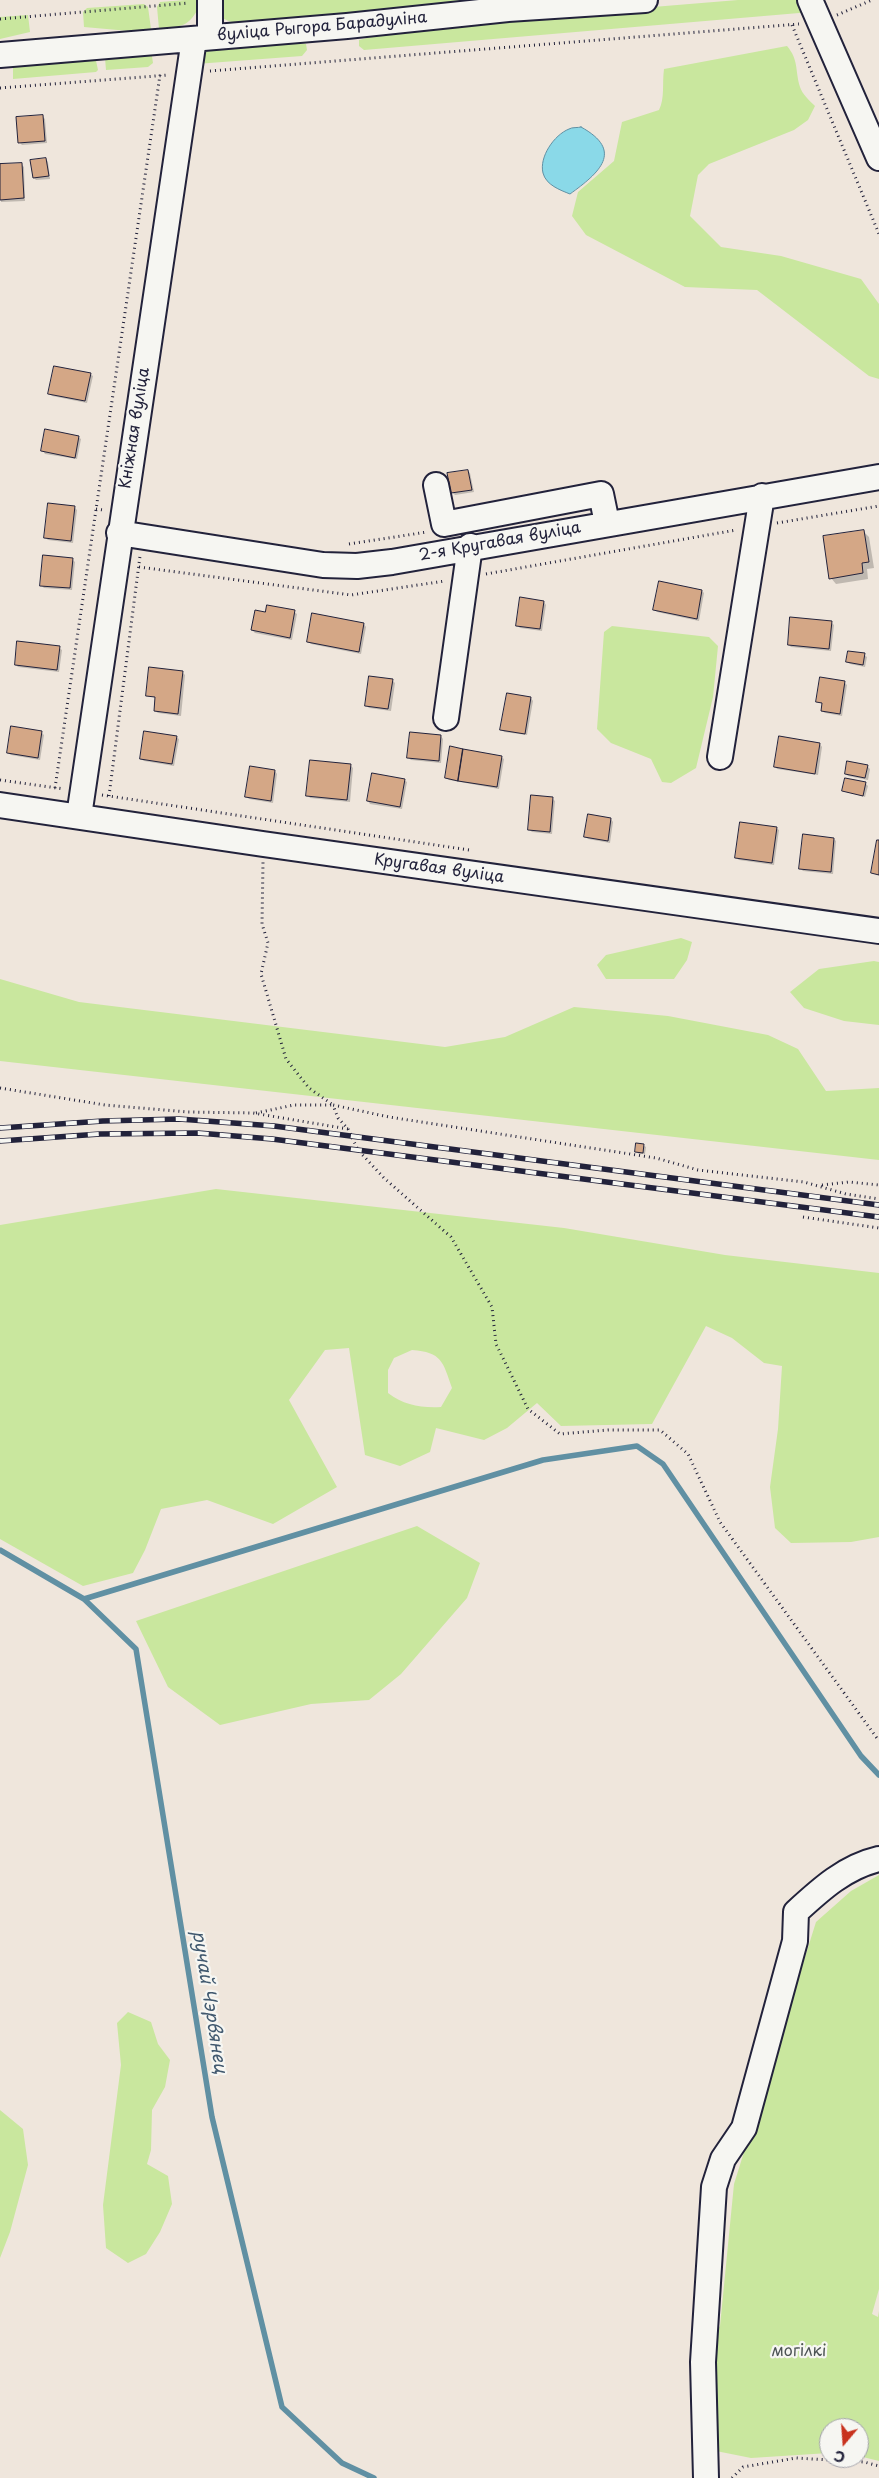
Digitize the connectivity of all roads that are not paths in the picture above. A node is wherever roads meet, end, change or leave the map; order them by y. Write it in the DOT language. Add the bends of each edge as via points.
graph roads {
  1 [pos="645,0"];
  2 [pos="810,0"];
  3 [pos="210,1"];
  4 [pos="508,4"];
  5 [pos="202,38"];
  6 [pos="0,55"];
  7 [pos="879,158"];
  8 [pos="879,478"];
  9 [pos="436,485"];
  10 [pos="762,496"];
  11 [pos="607,523"];
  12 [pos="120,533"];
  13 [pos="470,546"];
  14 [pos="446,718"];
  15 [pos="720,757"];
  16 [pos="0,805"];
  17 [pos="78,816"];
  18 [pos="879,931"];
  19 [pos="879,1859"];
  20 [pos="706,2478"];
  1 -- 4 [label="street, вуліца Рыгора Барадуліна"];
  2 -- 7 [label="street"];
  3 -- 5 [label="street, Кніжная вуліца"];
  4 -- 5 [label="street, вуліца Рыгора Барадуліна"];
  5 -- 6 [label="street, вуліца Рыгора Барадуліна"];
  5 -- 12 [label="street, Кніжная вуліца" via="189,73"];
  8 -- 10 [label="street, 2-я Кругавая вуліца"];
  9 -- 11 [label="street" via="444,524 601,494"];
  10 -- 11 [label="street, 2-я Кругавая вуліца"];
  10 -- 15 [label="street"];
  11 -- 13 [label="street, 2-я Кругавая вуліца"];
  12 -- 13 [label="street, 2-я Кругавая вуліца" via="324,565 392,562"];
  12 -- 17 [label="street, Кніжная вуліца"];
  13 -- 14 [label="street"];
  16 -- 17 [label="street, Кругавая вуліца"];
  17 -- 18 [label="street, Кругавая вуліца"];
  19 -- 20 [label="street" via="857,1864 796,1912 796,1941 744,2128 723,2159 714,2187 703,2362"];
}
